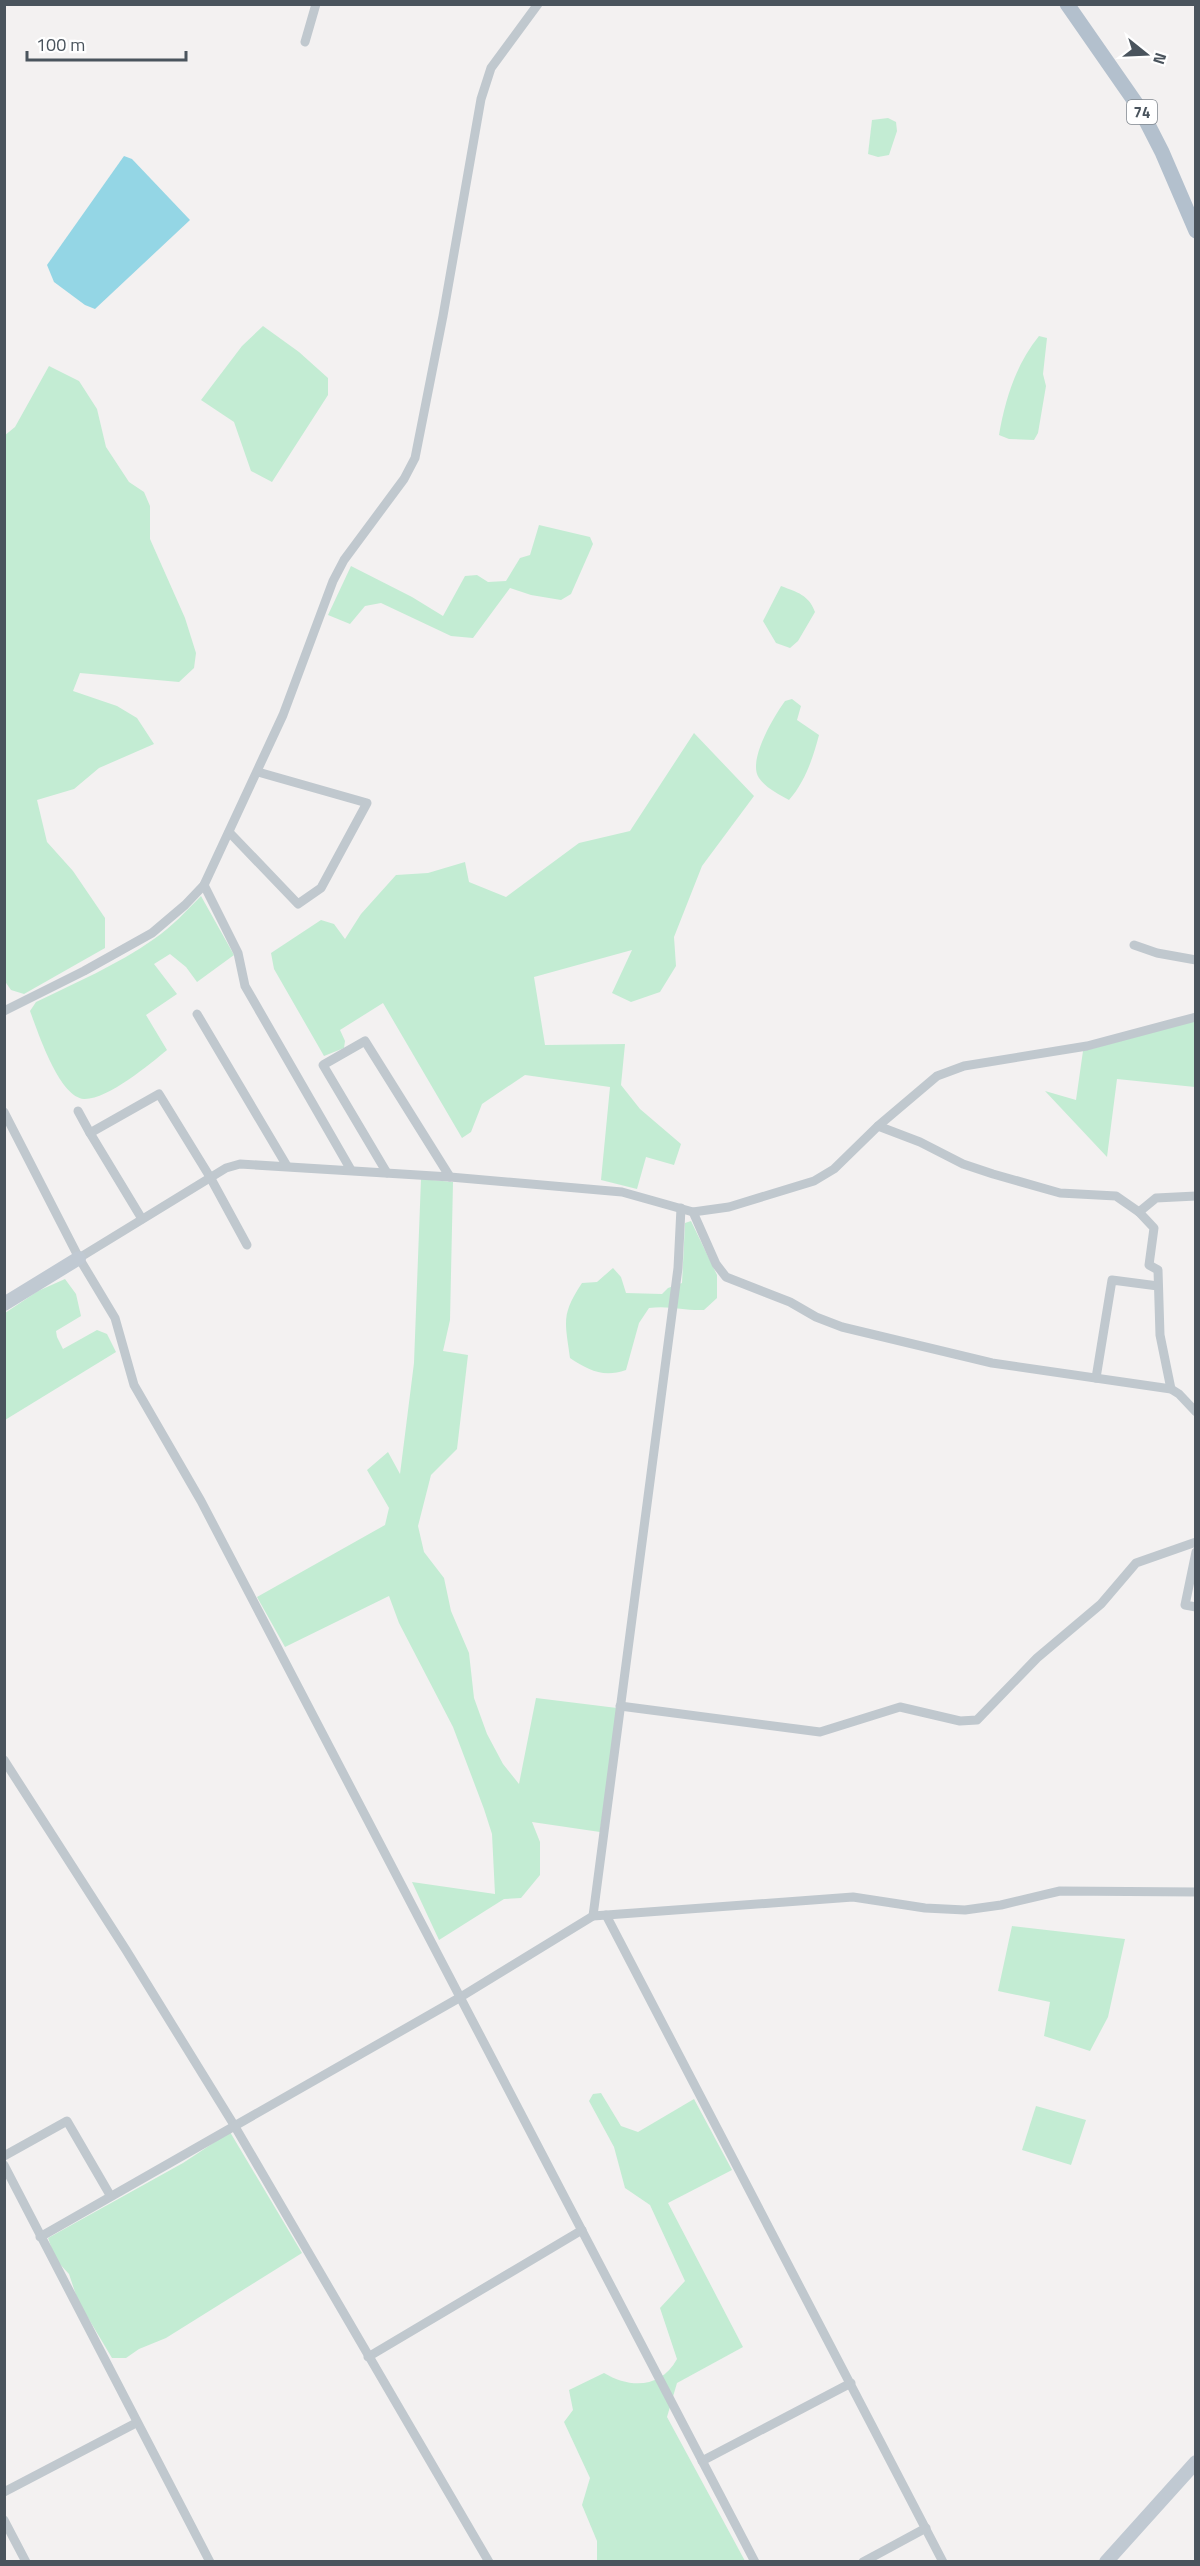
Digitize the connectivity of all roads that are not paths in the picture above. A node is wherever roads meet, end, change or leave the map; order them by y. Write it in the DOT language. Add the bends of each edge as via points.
graph roads {
  1 [pos="316,4"];
  2 [pos="538,4"];
  3 [pos="1067,4"];
  4 [pos="305,42"];
  5 [pos="1196,231"];
  6 [pos="258,772"];
  7 [pos="229,832"];
  8 [pos="204,885"];
  9 [pos="1134,945"];
  10 [pos="1196,960"];
  11 [pos="4,1011"];
  12 [pos="197,1014"];
  13 [pos="1196,1017"];
  14 [pos="4,1112"];
  15 [pos="78,1112"];
  16 [pos="878,1126"];
  17 [pos="90,1133"];
  18 [pos="287,1166"];
  19 [pos="351,1170"];
  20 [pos="387,1173"];
  21 [pos="450,1177"];
  22 [pos="210,1178"];
  23 [pos="1196,1196"];
  24 [pos="681,1208"];
  25 [pos="693,1212"];
  26 [pos="1139,1212"];
  27 [pos="142,1219"];
  28 [pos="248,1245"];
  29 [pos="79,1258"];
  30 [pos="1158,1286"];
  31 [pos="4,1305"];
  32 [pos="1096,1378"];
  33 [pos="1170,1389"];
  34 [pos="1196,1412"];
  35 [pos="1196,1542"];
  36 [pos="1196,1552"];
  37 [pos="1196,1607"];
  38 [pos="620,1706"];
  39 [pos="4,1760"];
  40 [pos="1196,1892"];
  41 [pos="606,1915"];
  42 [pos="593,1916"];
  43 [pos="459,1998"];
  44 [pos="234,2125"];
  45 [pos="4,2156"];
  46 [pos="4,2165"];
  47 [pos="110,2195"];
  48 [pos="582,2230"];
  49 [pos="40,2236"];
  50 [pos="368,2357"];
  51 [pos="851,2383"];
  52 [pos="136,2423"];
  53 [pos="702,2462"];
  54 [pos="1196,2462"];
  55 [pos="4,2492"];
  56 [pos="4,2520"];
  57 [pos="926,2528"];
  58 [pos="26,2562"];
  59 [pos="210,2562"];
  60 [pos="489,2562"];
  61 [pos="755,2562"];
  62 [pos="863,2562"];
  63 [pos="943,2562"];
  64 [pos="1106,2562"];
  1 -- 4 [label="street"];
  2 -- 6 [label="street" via="491,68 481,99 415,458 333,581 302,669"];
  3 -- 5 [label="main road, 74" via="1140,109"];
  6 -- 7 [label="street"];
  6 -- 7 [label="street" via="367,803 321,888 297,904"];
  7 -- 8 [label="street"];
  8 -- 11 [label="street" via="152,933"];
  8 -- 19 [label="street" via="238,953 245,986"];
  9 -- 10 [label="street"];
  12 -- 18 [label="street"];
  13 -- 16 [label="street" via="1087,1046 964,1066 937,1076"];
  14 -- 29 [label="street"];
  15 -- 17 [label="street"];
  16 -- 25 [label="street" via="834,1169 814,1181 729,1207"];
  16 -- 26 [label="street" via="977,1169 1051,1192 1116,1196"];
  17 -- 22 [label="street" via="159,1094"];
  17 -- 27 [label="street"];
  18 -- 19 [label="street"];
  18 -- 22 [label="street" via="240,1164"];
  19 -- 20 [label="street"];
  20 -- 21 [label="street"];
  20 -- 21 [label="street" via="323,1065 365,1041"];
  21 -- 24 [label="street" via="622,1192"];
  22 -- 27 [label="street"];
  22 -- 28 [label="street"];
  23 -- 26 [label="street" via="1156,1197"];
  24 -- 25 [label="street"];
  24 -- 38 [label="street" via="678,1268"];
  25 -- 32 [label="street" via="716,1264 726,1277 816,1317 842,1327 992,1363"];
  26 -- 30 [label="street" via="1154,1228 1149,1265 1158,1270"];
  27 -- 29 [label="street"];
  29 -- 31 [label="street"];
  29 -- 43 [label="street" via="115,1318 134,1385 201,1501"];
  30 -- 32 [label="street" via="1112,1280"];
  30 -- 33 [label="street" via="1160,1335"];
  32 -- 33 [label="street"];
  33 -- 34 [label="street"];
  35 -- 38 [label="street" via="1136,1563 1101,1604 1037,1658 976,1720 960,1721 900,1707 820,1732"];
  36 -- 37 [label="street" via="1185,1605"];
  38 -- 42 [label="street"];
  39 -- 44 [label="street"];
  40 -- 41 [label="street" via="1060,1891 965,1910 853,1898"];
  41 -- 42 [label="street"];
  41 -- 51 [label="street"];
  42 -- 43 [label="street"];
  43 -- 44 [label="street"];
  43 -- 48 [label="street"];
  44 -- 47 [label="street"];
  44 -- 50 [label="street"];
  45 -- 47 [label="street" via="67,2121"];
  46 -- 49 [label="street"];
  47 -- 49 [label="street"];
  48 -- 50 [label="street"];
  48 -- 53 [label="street"];
  49 -- 52 [label="street"];
  50 -- 60 [label="street"];
  51 -- 53 [label="street"];
  51 -- 57 [label="street"];
  52 -- 55 [label="street"];
  52 -- 59 [label="street"];
  53 -- 61 [label="street"];
  54 -- 64 [label="street"];
  56 -- 58 [label="street"];
  57 -- 62 [label="street"];
  57 -- 63 [label="street"];
}
